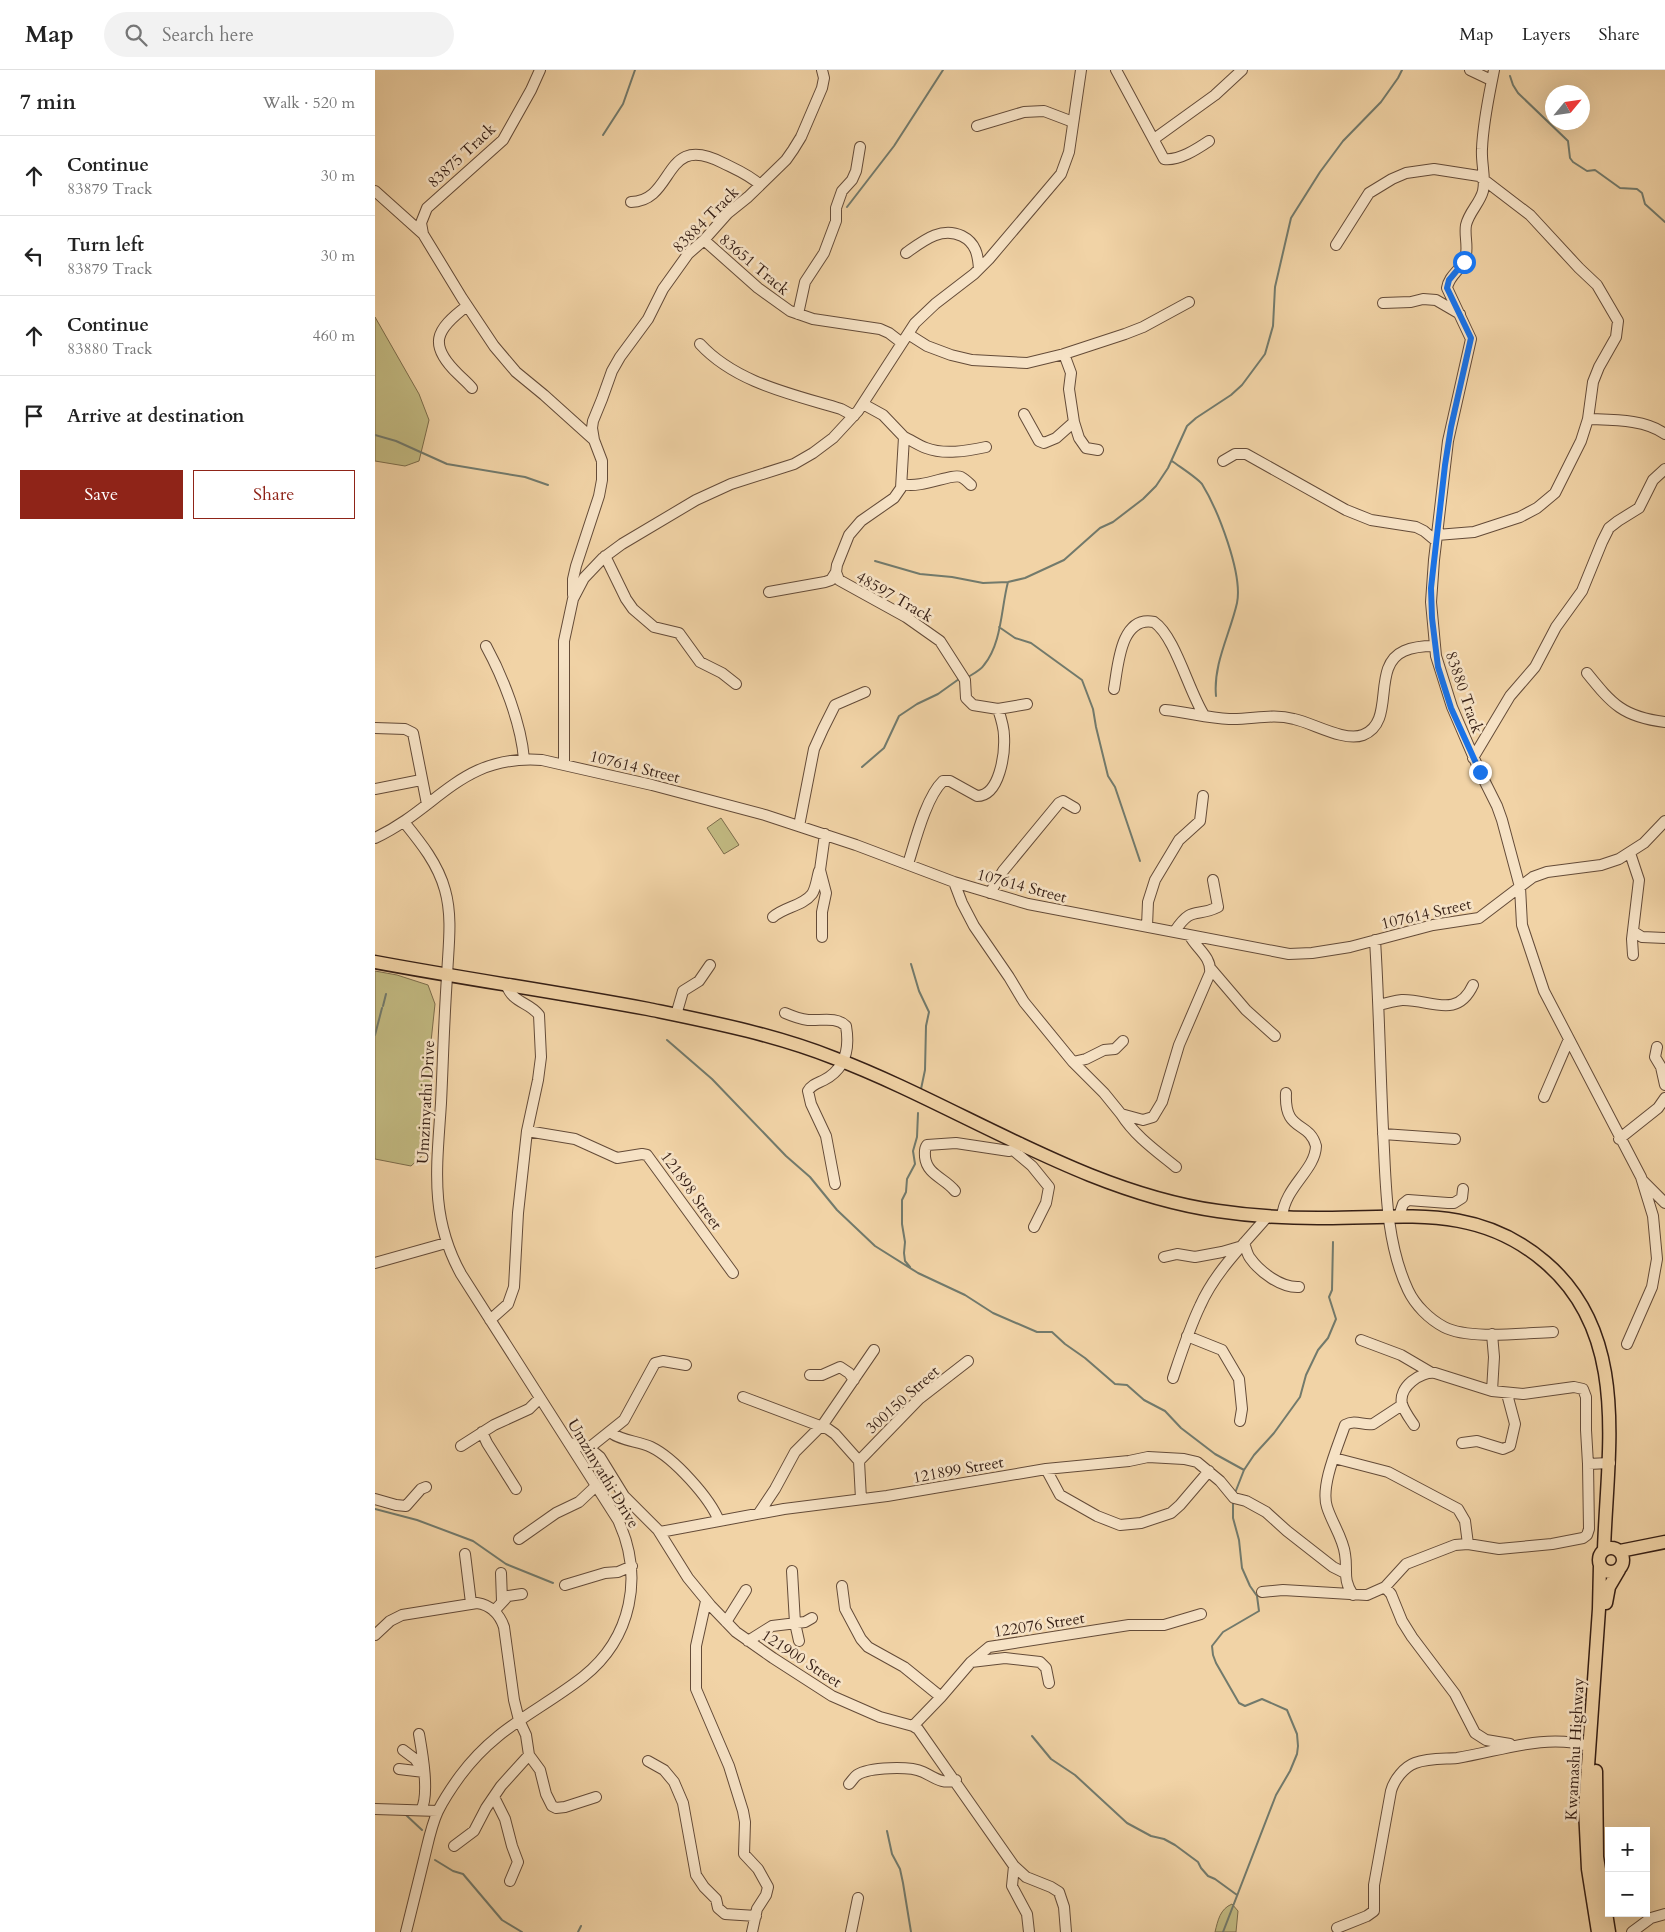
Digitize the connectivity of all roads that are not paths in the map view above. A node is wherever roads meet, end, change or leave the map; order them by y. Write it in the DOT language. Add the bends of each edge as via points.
graph roads {
  1 [pos="540,70"];
  2 [pos="822,70"];
  3 [pos="1081,70"];
  4 [pos="1116,70"];
  5 [pos="1243,70"];
  6 [pos="1470,70"];
  7 [pos="1493,75"];
  8 [pos="1073,122"];
  9 [pos="977,126"];
  10 [pos="1153,139"];
  11 [pos="1209,141"];
  12 [pos="860,148"];
  13 [pos="1483,179"];
  14 [pos="760,185"];
  15 [pos="375,191"];
  16 [pos="631,202"];
  17 [pos="423,234"];
  18 [pos="704,240"];
  19 [pos="1336,245"];
  20 [pos="906,253"];
  21 [pos="979,269"];
  22 [pos="1189,302"];
  23 [pos="1383,304"];
  24 [pos="467,306"];
  25 [pos="798,314"];
  26 [pos="1461,315"];
  27 [pos="905,339"];
  28 [pos="700,344"];
  29 [pos="1064,354"];
  30 [pos="472,388"];
  31 [pos="863,404"];
  32 [pos="1024,414"];
  33 [pos="854,416"];
  34 [pos="1588,419"];
  35 [pos="1074,422"];
  36 [pos="1665,434"];
  37 [pos="904,437"];
  38 [pos="594,440"];
  39 [pos="986,447"];
  40 [pos="1098,450"];
  41 [pos="1223,461"];
  42 [pos="1665,469"];
  43 [pos="902,484"];
  44 [pos="971,485"];
  45 [pos="1436,538"];
  46 [pos="605,556"];
  47 [pos="836,572"];
  48 [pos="769,592"];
  49 [pos="573,599"];
  50 [pos="486,646"];
  51 [pos="1434,646"];
  52 [pos="1587,672"];
  53 [pos="736,684"];
  54 [pos="1114,689"];
  55 [pos="865,692"];
  56 [pos="1027,704"];
  57 [pos="998,709"];
  58 [pos="1165,710"];
  59 [pos="1204,715"];
  60 [pos="1665,722"];
  61 [pos="375,728"];
  62 [pos="1473,758"];
  63 [pos="524,759"];
  64 [pos="564,764"];
  65 [pos="421,780"];
  66 [pos="375,789"];
  67 [pos="1203,796"];
  68 [pos="427,804"];
  69 [pos="1075,808"];
  70 [pos="1665,821"];
  71 [pos="404,822"];
  72 [pos="799,826"];
  73 [pos="825,834"];
  74 [pos="375,838"];
  75 [pos="1630,853"];
  76 [pos="908,864"];
  77 [pos="820,870"];
  78 [pos="1213,880"];
  79 [pos="954,882"];
  80 [pos="1520,887"];
  81 [pos="990,894"];
  82 [pos="773,917"];
  83 [pos="1147,926"];
  84 [pos="1175,931"];
  85 [pos="1634,932"];
  86 [pos="1190,936"];
  87 [pos="823,937"];
  88 [pos="1665,938"];
  89 [pos="1375,940"];
  90 [pos="1633,955"];
  91 [pos="375,962"];
  92 [pos="710,965"];
  93 [pos="1211,969"];
  94 [pos="447,975"];
  95 [pos="506,984"];
  96 [pos="1473,985"];
  97 [pos="1379,1005"];
  98 [pos="785,1013"];
  99 [pos="676,1015"];
  100 [pos="1275,1036"];
  101 [pos="1569,1040"];
  102 [pos="1123,1041"];
  103 [pos="1657,1047"];
  104 [pos="843,1062"];
  105 [pos="1073,1062"];
  106 [pos="1663,1066"];
  107 [pos="1665,1085"];
  108 [pos="1287,1093"];
  109 [pos="1544,1097"];
  110 [pos="1665,1098"];
  111 [pos="1121,1114"];
  112 [pos="527,1132"];
  113 [pos="1383,1134"];
  114 [pos="1455,1139"];
  115 [pos="1619,1139"];
  116 [pos="1017,1146"];
  117 [pos="1176,1167"];
  118 [pos="1641,1177"];
  119 [pos="835,1184"];
  120 [pos="1463,1190"];
  121 [pos="955,1191"];
  122 [pos="1665,1203"];
  123 [pos="1393,1216"];
  124 [pos="1267,1217"];
  125 [pos="1282,1217"];
  126 [pos="1034,1227"];
  127 [pos="446,1243"];
  128 [pos="1242,1245"];
  129 [pos="1164,1257"];
  130 [pos="375,1263"];
  131 [pos="733,1273"];
  132 [pos="1299,1287"];
  133 [pos="490,1320"];
  134 [pos="1553,1332"];
  135 [pos="1492,1334"];
  136 [pos="1187,1336"];
  137 [pos="1361,1340"];
  138 [pos="1627,1344"];
  139 [pos="874,1350"];
  140 [pos="969,1361"];
  141 [pos="685,1365"];
  142 [pos="1431,1372"];
  143 [pos="810,1375"];
  144 [pos="1173,1378"];
  145 [pos="853,1380"];
  146 [pos="1492,1392"];
  147 [pos="1507,1394"];
  148 [pos="743,1397"];
  149 [pos="541,1398"];
  150 [pos="1402,1405"];
  151 [pos="1239,1420"];
  152 [pos="1413,1425"];
  153 [pos="820,1427"];
  154 [pos="483,1432"];
  155 [pos="610,1432"];
  156 [pos="570,1443"];
  157 [pos="1462,1443"];
  158 [pos="461,1446"];
  159 [pos="589,1448"];
  160 [pos="1334,1458"];
  161 [pos="859,1461"];
  162 [pos="1610,1463"];
  163 [pos="1588,1464"];
  164 [pos="1046,1469"];
  165 [pos="1209,1472"];
  166 [pos="596,1486"];
  167 [pos="426,1487"];
  168 [pos="516,1489"];
  169 [pos="375,1499"];
  170 [pos="861,1500"];
  171 [pos="759,1513"];
  172 [pos="719,1522"];
  173 [pos="660,1532"];
  174 [pos="519,1539"];
  175 [pos="1665,1542"];
  176 [pos="1467,1544"];
  177 [pos="1651,1546"];
  178 [pos="1613,1550"];
  179 [pos="465,1554"];
  180 [pos="632,1566"];
  181 [pos="1601,1566"];
  182 [pos="1621,1567"];
  183 [pos="792,1571"];
  184 [pos="501,1573"];
  185 [pos="1345,1573"];
  186 [pos="565,1585"];
  187 [pos="842,1586"];
  188 [pos="1385,1587"];
  189 [pos="746,1590"];
  190 [pos="1262,1592"];
  191 [pos="522,1594"];
  192 [pos="1353,1595"];
  193 [pos="502,1601"];
  194 [pos="706,1601"];
  195 [pos="471,1604"];
  196 [pos="494,1611"];
  197 [pos="1201,1614"];
  198 [pos="812,1618"];
  199 [pos="726,1622"];
  200 [pos="795,1623"];
  201 [pos="375,1635"];
  202 [pos="748,1641"];
  203 [pos="799,1641"];
  204 [pos="971,1662"];
  205 [pos="1049,1683"];
  206 [pos="941,1697"];
  207 [pos="519,1720"];
  208 [pos="913,1726"];
  209 [pos="419,1734"];
  210 [pos="1515,1746"];
  211 [pos="1589,1746"];
  212 [pos="403,1750"];
  213 [pos="529,1755"];
  214 [pos="647,1761"];
  215 [pos="399,1769"];
  216 [pos="425,1772"];
  217 [pos="955,1780"];
  218 [pos="849,1784"];
  219 [pos="494,1796"];
  220 [pos="596,1797"];
  221 [pos="375,1809"];
  222 [pos="421,1810"];
  223 [pos="438,1811"];
  224 [pos="454,1846"];
  225 [pos="1014,1866"];
  226 [pos="511,1881"];
  227 [pos="858,1898"];
  228 [pos="1665,1914"];
  229 [pos="755,1916"];
  230 [pos="1337,1928"];
  231 [pos="405,1932"];
  232 [pos="752,1932"];
  233 [pos="851,1932"];
  234 [pos="1029,1932"];
  235 [pos="1066,1932"];
  236 [pos="1599,1932"];
  237 [pos="1609,1932"];
  238 [pos="1632,1932"];
  1 -- 17 [label="street, 83875 Track" via="503,140 427,208 420,227"];
  2 -- 14 [label="street" via="822,88 798,143 786,160"];
  3 -- 8 [label="street"];
  4 -- 10 [label="street"];
  5 -- 10 [label="street" via="1215,95"];
  6 -- 7 [label="street"];
  7 -- 13 [label="street" via="1483,135"];
  8 -- 9 [label="street" via="1053,113 1024,112"];
  8 -- 21 [label="street" via="1069,152 1061,174"];
  10 -- 11 [label="street" via="1167,160"];
  12 -- 25 [label="street" via="856,172 842,191 836,208 836,221 824,253 805,282"];
  13 -- 19 [label="street" via="1472,174 1434,169 1391,179 1366,196"];
  13 -- 26 [label="street, 83880 Track" via="1483,194 1466,225 1466,258 1449,280 1447,288"];
  13 -- 34 [label="street" via="1530,215 1597,285 1618,321 1616,337 1593,382"];
  14 -- 16 [label="street, 83884 Track" via="706,155 692,154 675,165 650,196"];
  14 -- 18 [label="street, 83884 Track"];
  15 -- 17 [label="street"];
  17 -- 24 [label="street"];
  18 -- 25 [label="street, 83651 Track" via="758,288 784,308"];
  18 -- 38 [label="street, 83884 Track" via="688,254 667,282 649,319 615,366 593,420"];
  20 -- 21 [label="street" via="935,235 951,232 972,243"];
  21 -- 27 [label="street" via="923,314"];
  22 -- 29 [label="street, 83651 Track" via="1143,327"];
  23 -- 26 [label="street" via="1436,300"];
  24 -- 30 [label="street" via="448,322 438,342 444,358"];
  24 -- 38 [label="street" via="516,372"];
  25 -- 27 [label="street, 83651 Track" via="880,329"];
  26 -- 45 [label="street, 83880 Track" via="1469,332 1470,345 1449,437"];
  27 -- 29 [label="street, 83651 Track" via="972,360 1027,363"];
  27 -- 31 [label="street"];
  28 -- 33 [label="street" via="718,362 750,380"];
  29 -- 35 [label="street" via="1071,373 1069,389"];
  31 -- 33 [label="street"];
  31 -- 37 [label="street" via="883,415"];
  32 -- 35 [label="street" via="1039,441 1044,443 1056,438"];
  33 -- 46 [label="street" via="833,438 794,464 731,484 696,500"];
  34 -- 36 [label="street" via="1642,424"];
  34 -- 45 [label="street" via="1555,493 1537,508 1481,530"];
  35 -- 40 [label="street" via="1083,445"];
  37 -- 39 [label="street" via="940,452"];
  37 -- 43 [label="street"];
  38 -- 49 [label="street" via="601,462 602,480 573,579"];
  41 -- 45 [label="street" via="1239,453 1246,454 1352,513 1371,520 1416,526"];
  42 -- 62 [label="street" via="1653,480 1639,508 1609,528 1583,591 1556,627 1535,667 1510,696"];
  43 -- 44 [label="street" via="920,485 957,476"];
  43 -- 47 [label="street, 48597 Track" via="895,498 855,527"];
  45 -- 51 [label="street, 83880 Track" via="1431,602"];
  46 -- 49 [label="street" via="584,578"];
  46 -- 53 [label="street" via="633,609 654,627 679,633 700,662 722,672"];
  47 -- 48 [label="street" via="831,580 825,582"];
  47 -- 57 [label="street, 48597 Track" via="839,580 906,617 939,642 966,681 968,700 978,707"];
  49 -- 64 [label="street" via="565,641"];
  50 -- 63 [label="street" via="500,670 521,737"];
  51 -- 59 [label="street" via="1404,651 1392,661 1377,723 1361,736 1344,736 1283,717 1229,719"];
  51 -- 62 [label="street, 83880 Track" via="1451,708"];
  52 -- 60 [label="street" via="1625,712"];
  54 -- 59 [label="street" via="1129,631 1141,622 1154,622 1170,644"];
  55 -- 72 [label="street" via="835,705 823,729 814,749"];
  56 -- 57 [label="street, 48597 Track"];
  57 -- 76 [label="street" via="1004,736 1003,754 994,785 981,796 948,780 940,783"];
  58 -- 59 [label="street"];
  61 -- 65 [label="street" via="411,731"];
  62 -- 80 [label="street, 83880 Track" via="1497,806"];
  63 -- 64 [label="street, 107614 Street"];
  63 -- 68 [label="street, 107614 Street" via="505,761 472,772"];
  64 -- 72 [label="street, 107614 Street" via="757,812"];
  65 -- 66 [label="street"];
  65 -- 68 [label="street"];
  67 -- 83 [label="street" via="1200,821 1179,840 1155,880 1148,902"];
  68 -- 71 [label="street, 107614 Street"];
  69 -- 81 [label="street" via="1059,803 1003,872"];
  70 -- 75 [label="street, 107614 Street"];
  71 -- 74 [label="street, 107614 Street"];
  71 -- 94 [label="street, Umzinyathi Drive" via="433,862 445,890 449,908"];
  72 -- 73 [label="street, 107614 Street"];
  73 -- 76 [label="street, 107614 Street"];
  73 -- 77 [label="street"];
  75 -- 80 [label="street, 107614 Street" via="1601,865 1547,872"];
  75 -- 85 [label="street" via="1639,880"];
  76 -- 79 [label="street, 107614 Street"];
  77 -- 82 [label="street" via="812,895"];
  77 -- 87 [label="street" via="826,894 822,912"];
  78 -- 84 [label="street" via="1218,907 1189,915"];
  79 -- 81 [label="street, 107614 Street"];
  79 -- 105 [label="street" via="974,926 1024,1002"];
  80 -- 89 [label="street, 107614 Street" via="1479,918 1433,925"];
  80 -- 101 [label="street, 83880 Track" via="1522,925 1544,991"];
  81 -- 83 [label="street, 107614 Street" via="1052,910"];
  83 -- 84 [label="street, 107614 Street"];
  84 -- 86 [label="street, 107614 Street"];
  85 -- 88 [label="street" via="1642,937"];
  85 -- 90 [label="street"];
  86 -- 89 [label="street, 107614 Street" via="1289,954 1312,953"];
  86 -- 93 [label="street"];
  89 -- 97 [label="street"];
  91 -- 94 [label="main road"];
  92 -- 99 [label="street" via="698,982 683,991"];
  93 -- 100 [label="street" via="1245,1010"];
  93 -- 111 [label="street" via="1179,1046 1158,1110 1153,1117 1143,1120"];
  94 -- 95 [label="main road"];
  94 -- 127 [label="street, Umzinyathi Drive" via="436,1170"];
  95 -- 99 [label="main road"];
  95 -- 112 [label="street" via="513,997 537,1012 541,1023 540,1071"];
  96 -- 97 [label="street" via="1468,997 1449,1006 1402,1000"];
  97 -- 113 [label="street"];
  98 -- 104 [label="street" via="804,1019 828,1019 845,1025 847,1047"];
  99 -- 104 [label="main road" via="766,1036"];
  101 -- 109 [label="street"];
  101 -- 115 [label="street, 83880 Track"];
  102 -- 105 [label="street" via="1115,1049"];
  103 -- 106 [label="street" via="1655,1057"];
  104 -- 116 [label="main road"];
  104 -- 119 [label="street" via="835,1074 808,1091 826,1136"];
  105 -- 111 [label="street"];
  106 -- 107 [label="street"];
  108 -- 125 [label="street" via="1289,1115 1317,1146 1312,1160 1285,1199"];
  110 -- 115 [label="street" via="1658,1108"];
  111 -- 117 [label="street" via="1132,1130"];
  112 -- 131 [label="street, 121898 Street" via="575,1139 617,1158 647,1154"];
  112 -- 133 [label="street" via="514,1287 508,1304"];
  113 -- 114 [label="street"];
  113 -- 123 [label="street"];
  115 -- 118 [label="street, 83880 Track"];
  116 -- 121 [label="street" via="997,1150 956,1143 927,1145 927,1166"];
  116 -- 124 [label="main road" via="1134,1192 1184,1206"];
  116 -- 126 [label="street" via="1049,1187"];
  118 -- 122 [label="street"];
  118 -- 138 [label="street" via="1653,1216 1657,1259 1652,1287"];
  120 -- 123 [label="street" via="1463,1198 1454,1203 1408,1200"];
  123 -- 125 [label="main road"];
  123 -- 135 [label="street" via="1404,1282 1423,1312 1455,1331"];
  123 -- 162 [label="main road" via="1450,1219 1487,1227 1517,1241 1561,1278 1588,1316 1600,1346 1607,1384"];
  124 -- 125 [label="main road"];
  124 -- 128 [label="street"];
  127 -- 130 [label="street"];
  127 -- 133 [label="street, Umzinyathi Drive"];
  128 -- 129 [label="street" via="1203,1256 1177,1254"];
  128 -- 132 [label="street" via="1249,1257 1275,1280 1288,1287"];
  128 -- 136 [label="street" via="1205,1295"];
  133 -- 149 [label="street, Umzinyathi Drive"];
  134 -- 135 [label="street"];
  135 -- 146 [label="street"];
  136 -- 144 [label="street"];
  136 -- 151 [label="street" via="1222,1350 1239,1379 1242,1410"];
  137 -- 142 [label="street" via="1401,1354"];
  139 -- 145 [label="street"];
  140 -- 161 [label="street, 300150 Street" via="919,1399"];
  141 -- 155 [label="street" via="663,1361 655,1363 628,1416"];
  142 -- 146 [label="street"];
  142 -- 150 [label="street" via="1412,1382 1403,1396"];
  143 -- 145 [label="street" via="822,1375 840,1367"];
  145 -- 153 [label="street"];
  146 -- 147 [label="street"];
  147 -- 157 [label="street" via="1515,1424 1510,1446 1503,1448 1477,1441"];
  147 -- 163 [label="street" via="1574,1386 1583,1389"];
  148 -- 153 [label="street"];
  149 -- 154 [label="street" via="529,1409"];
  149 -- 156 [label="street, Umzinyathi Drive"];
  150 -- 152 [label="street"];
  150 -- 160 [label="street" via="1373,1424 1354,1421 1345,1425"];
  153 -- 161 [label="street" via="835,1434"];
  153 -- 171 [label="street" via="795,1452"];
  154 -- 158 [label="street"];
  154 -- 168 [label="street"];
  155 -- 159 [label="street"];
  155 -- 172 [label="street" via="653,1448 679,1468 701,1491"];
  156 -- 159 [label="street"];
  156 -- 166 [label="street, Umzinyathi Drive"];
  159 -- 173 [label="street, 121900 Street" via="604,1461 629,1502"];
  160 -- 176 [label="street" via="1388,1472 1458,1509 1465,1521"];
  160 -- 185 [label="street" via="1326,1504 1343,1544"];
  161 -- 170 [label="street"];
  162 -- 163 [label="street"];
  162 -- 178 [label="main road" via="1608,1498"];
  163 -- 176 [label="street" via="1589,1529 1585,1536 1553,1544 1499,1549"];
  164 -- 165 [label="street, 121899 Street" via="1148,1457 1192,1460"];
  164 -- 165 [label="street" via="1060,1495 1097,1516 1120,1524 1141,1523 1171,1513"];
  164 -- 170 [label="street, 121899 Street"];
  165 -- 185 [label="street, 121899 Street" via="1230,1495 1266,1512 1333,1567"];
  166 -- 174 [label="street" via="579,1502 556,1513"];
  166 -- 180 [label="street, Umzinyathi Drive" via="622,1528"];
  167 -- 169 [label="street" via="406,1506"];
  170 -- 171 [label="street, 121899 Street"];
  171 -- 172 [label="street, 121899 Street"];
  172 -- 173 [label="street, 121899 Street"];
  173 -- 194 [label="street, 121900 Street"];
  175 -- 177 [label="main road"];
  176 -- 188 [label="street" via="1455,1545 1406,1564"];
  177 -- 178 [label="main road"];
  177 -- 182 [label="main road"];
  178 -- 181 [label="main road" via="1599,1558"];
  178 -- 182 [label="main road" via="1623,1556"];
  179 -- 195 [label="street"];
  180 -- 186 [label="street"];
  180 -- 207 [label="street, Umzinyathi Drive" via="627,1612 608,1651 582,1677"];
  181 -- 182 [label="main road" via="1607,1572 1615,1572"];
  181 -- 211 [label="main road, Kwamashu Highway"];
  182 -- 237 [label="main road, Kwamashu Highway" via="1607,1594 1596,1774 1597,1857"];
  183 -- 200 [label="street"];
  184 -- 193 [label="street"];
  185 -- 192 [label="street"];
  187 -- 206 [label="street" via="845,1609 868,1647 904,1667"];
  188 -- 192 [label="street" via="1367,1595"];
  188 -- 210 [label="street" via="1412,1637 1455,1694 1475,1733 1486,1740"];
  189 -- 199 [label="street"];
  190 -- 192 [label="street" via="1283,1590"];
  191 -- 193 [label="street" via="508,1596"];
  193 -- 196 [label="street"];
  194 -- 199 [label="street, 121900 Street"];
  194 -- 229 [label="street" via="696,1646 695,1689 726,1758 743,1811 744,1855 768,1887"];
  195 -- 196 [label="street" via="481,1604"];
  195 -- 201 [label="street" via="402,1615"];
  196 -- 207 [label="street" via="504,1627"];
  197 -- 204 [label="street, 122076 Street" via="1164,1626 1129,1625 992,1646"];
  198 -- 200 [label="street"];
  199 -- 202 [label="street, 121900 Street"];
  200 -- 202 [label="street" via="772,1626"];
  200 -- 203 [label="street"];
  202 -- 208 [label="street, 121900 Street" via="832,1696 880,1717"];
  204 -- 205 [label="street" via="1005,1658 1041,1662 1046,1668"];
  204 -- 206 [label="street, 122076 Street"];
  206 -- 208 [label="street, 122076 Street"];
  207 -- 213 [label="street" via="526,1735"];
  207 -- 223 [label="street, Umzinyathi Drive" via="486,1745 460,1776"];
  208 -- 217 [label="street"];
  209 -- 216 [label="street"];
  210 -- 211 [label="street" via="1564,1740"];
  210 -- 230 [label="street" via="1458,1758 1418,1762 1405,1770 1391,1791 1375,1878 1374,1911"];
  211 -- 236 [label="main road, Kwamashu Highway" via="1586,1850"];
  212 -- 216 [label="street"];
  213 -- 219 [label="street"];
  213 -- 220 [label="street" via="540,1770 546,1794 554,1808"];
  214 -- 229 [label="street" via="664,1770 674,1782 683,1803 696,1875 716,1899 718,1908 725,1914"];
  215 -- 216 [label="street"];
  216 -- 222 [label="street"];
  217 -- 218 [label="street" via="945,1782 922,1771 877,1769 858,1775"];
  217 -- 225 [label="street"];
  219 -- 224 [label="street" via="475,1831"];
  219 -- 226 [label="street" via="518,1862"];
  221 -- 222 [label="street"];
  222 -- 223 [label="street"];
  223 -- 231 [label="street, Umzinyathi Drive"];
  225 -- 234 [label="street" via="1013,1886 1027,1914"];
  225 -- 235 [label="street" via="1059,1892 1064,1906"];
  227 -- 233 [label="street"];
  228 -- 238 [label="street" via="1651,1918"];
  229 -- 232 [label="street"];
}
